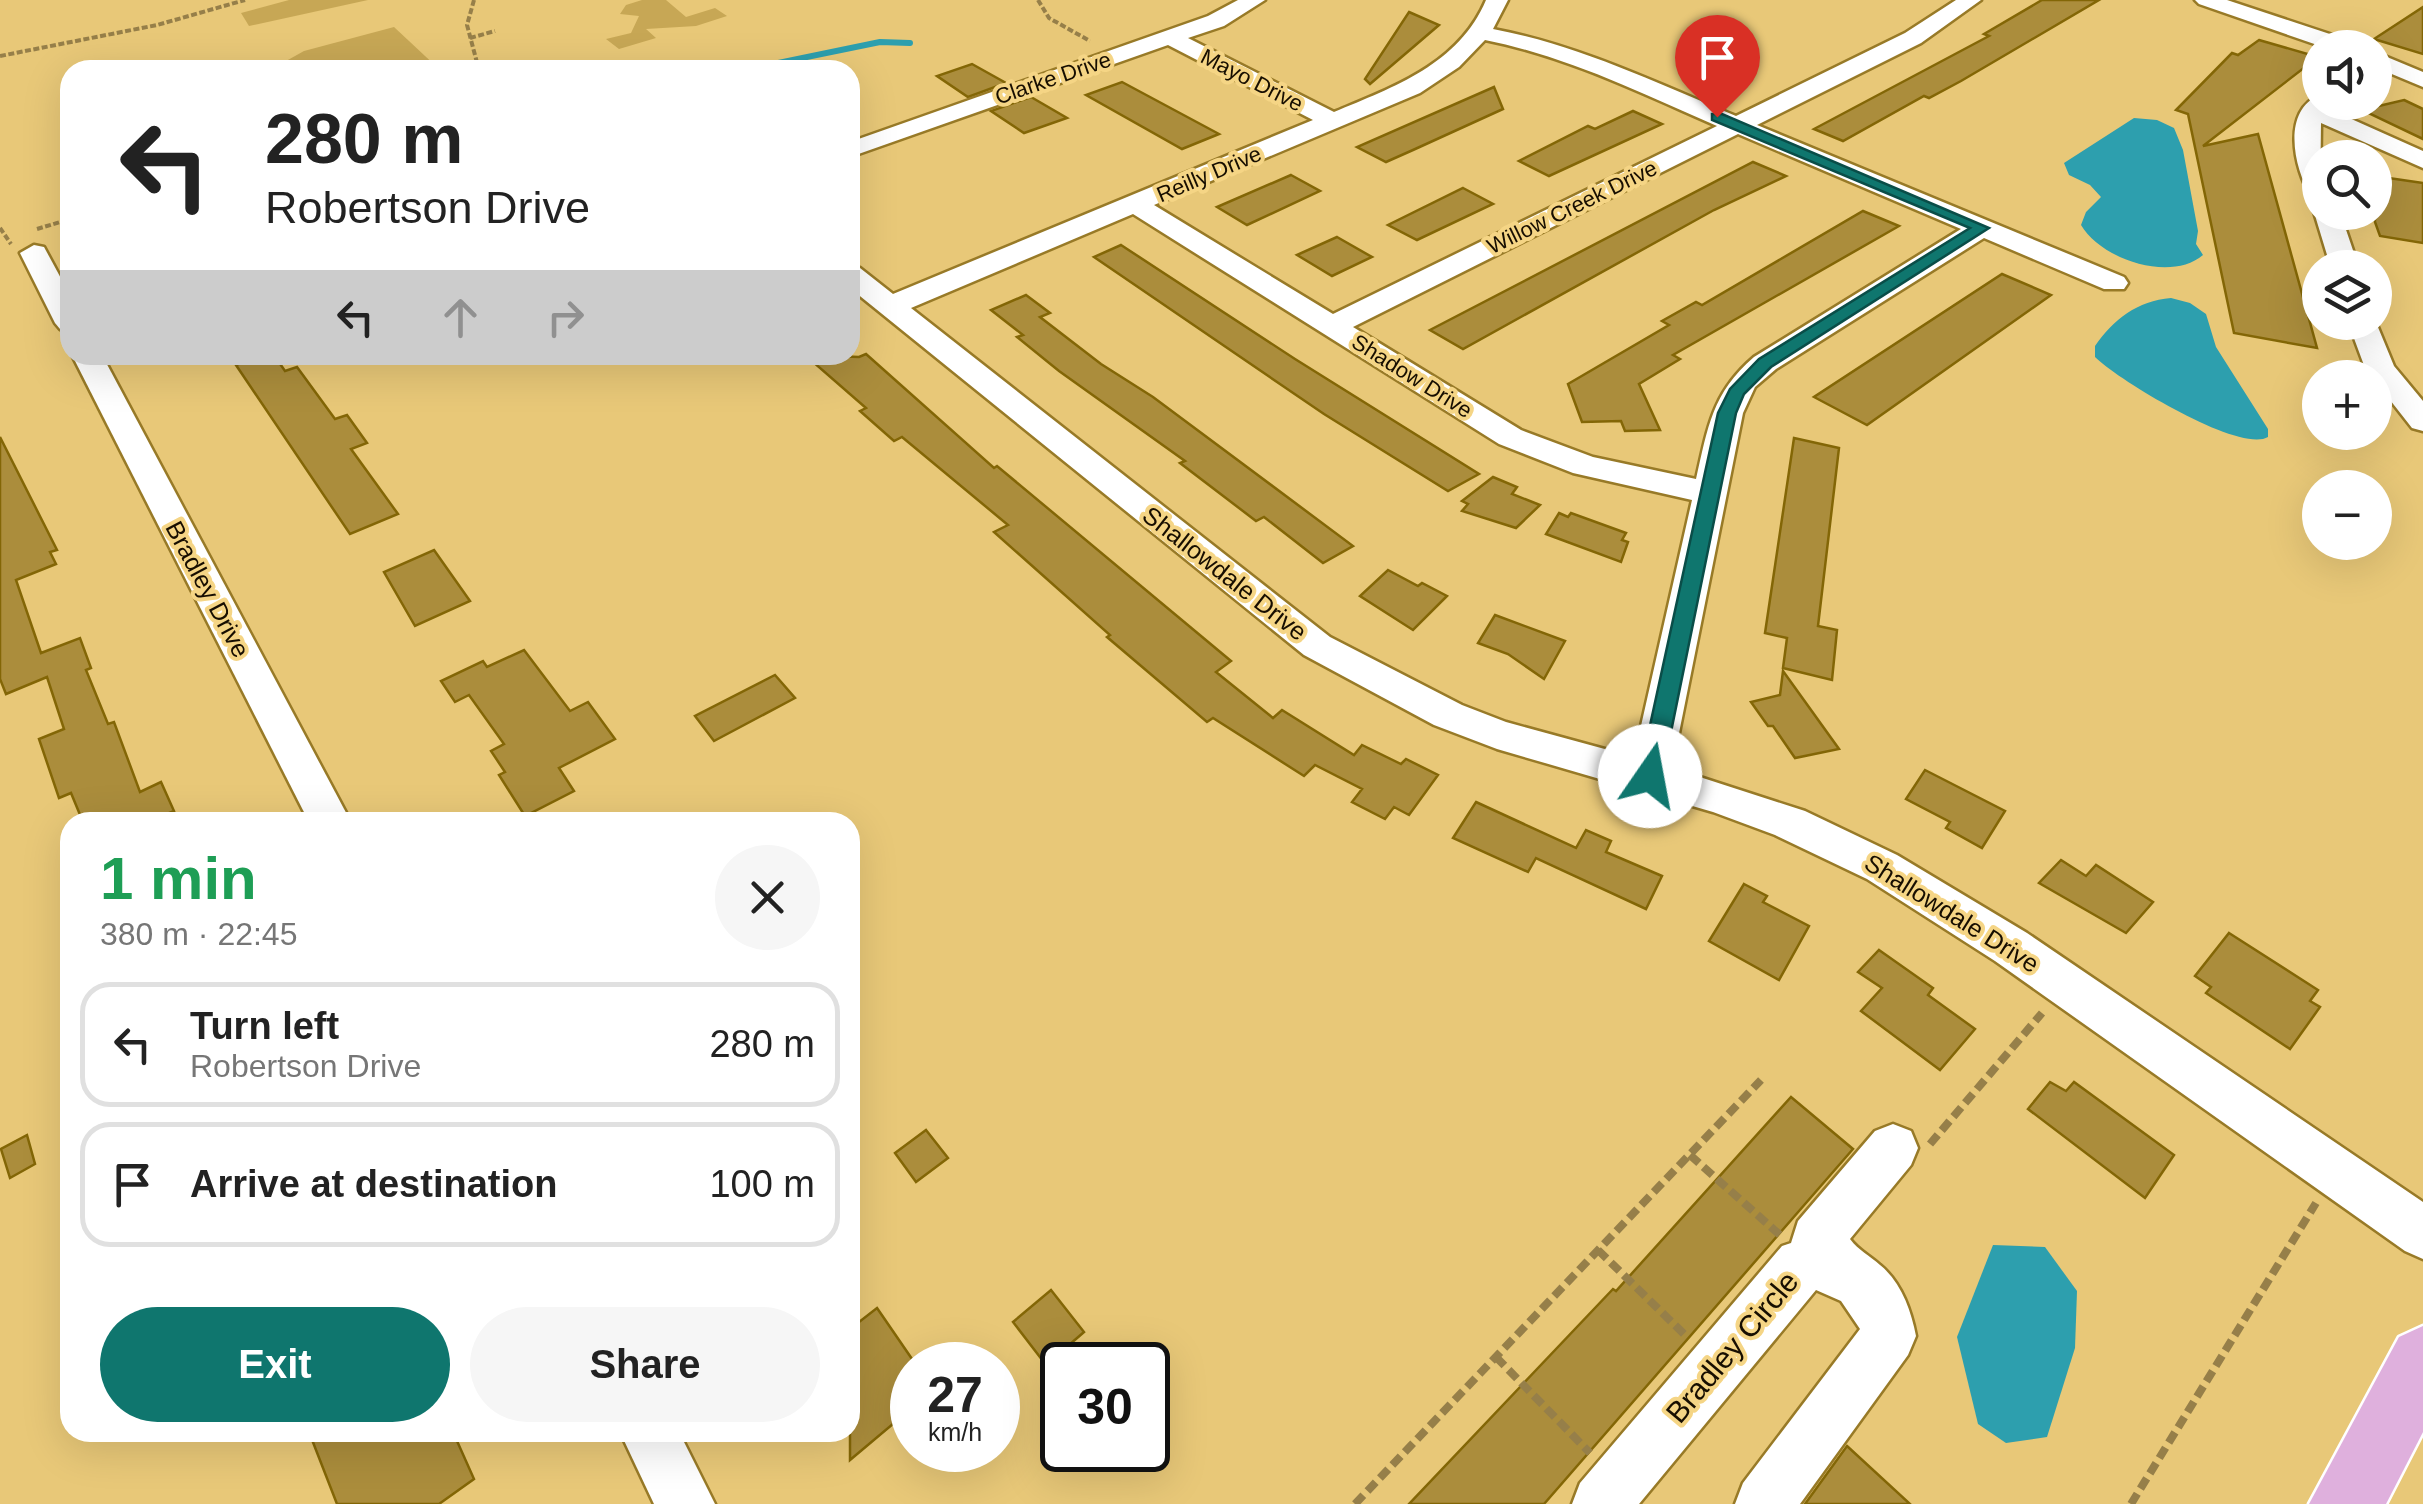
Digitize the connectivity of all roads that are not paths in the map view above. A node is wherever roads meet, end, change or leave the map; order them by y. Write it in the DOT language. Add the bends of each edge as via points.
graph roads {
  1 [pos="1254,0"];
  2 [pos="1497,0"];
  3 [pos="1970,0"];
  4 [pos="2206,0"];
  5 [pos="2302,32"];
  6 [pos="1480,33"];
  7 [pos="1170,37"];
  8 [pos="2392,69"];
  9 [pos="2423,80"];
  10 [pos="2344,120"];
  11 [pos="1335,122"];
  12 [pos="1736,125"];
  13 [pos="860,146"];
  14 [pos="2423,160"];
  15 [pos="1136,205"];
  16 [pos="1982,228"];
  17 [pos="34,253"];
  18 [pos="860,282"];
  19 [pos="2114,284"];
  20 [pos="60,304"];
  21 [pos="890,306"];
  22 [pos="1332,326"];
  23 [pos="2369,340"];
  24 [pos="91,365"];
  25 [pos="2423,420"];
  26 [pos="1710,493"];
  27 [pos="1650,776"];
  28 [pos="325,812"];
  29 [pos="1893,1148"];
  30 [pos="2423,1232"];
  31 [pos="1826,1266"];
  32 [pos="2412,1409"];
  33 [pos="653,1442"];
  34 [pos="1610,1493"];
  35 [pos="686,1504"];
  36 [pos="1764,1504"];
  37 [pos="2346,1504"];
  1 -- 7 [label="street, Clarke Drive"];
  2 -- 6 [label="street, Reilly Drive"];
  3 -- 12 [label="street, Willow Creek Drive" via="1912,38"];
  4 -- 5 [label="street"];
  6 -- 11 [label="street, Reilly Drive" via="1430,77"];
  6 -- 12 [label="street" via="1563,52"];
  7 -- 11 [label="street, Mayo Drive"];
  7 -- 13 [label="street, Clarke Drive"];
  8 -- 9 [label="street"];
  10 -- 14 [label="street"];
  11 -- 15 [label="street, Reilly Drive"];
  12 -- 16 [label="street"];
  12 -- 22 [label="street, Willow Creek Drive"];
  15 -- 21 [label="street, Reilly Drive"];
  15 -- 22 [label="street, Shadow Drive"];
  16 -- 19 [label="street"];
  16 -- 26 [label="street" via="1751,374 1727,413"];
  17 -- 20 [label="street"];
  18 -- 21 [label="street, Shallowdale Drive"];
  21 -- 27 [label="street, Shallowdale Drive" via="1317,646 1448,715"];
  22 -- 26 [label="street, Shadow Drive" via="1527,445 1585,466"];
  23 -- 25 [label="street" via="2380,368"];
  24 -- 28 [label="street, Bradley Drive"];
  26 -- 27 [label="street"];
  27 -- 30 [label="street, Shallowdale Drive" via="1790,823 1935,896"];
  29 -- 31 [label="street" via="1816,1239"];
  31 -- 34 [label="street, Bradley Circle" via="1802,1265"];
  31 -- 36 [label="street" via="1868,1289 1882,1308 1888,1336"];
  32 -- 37 [label="main road"];
  33 -- 35 [label="street"];
}
